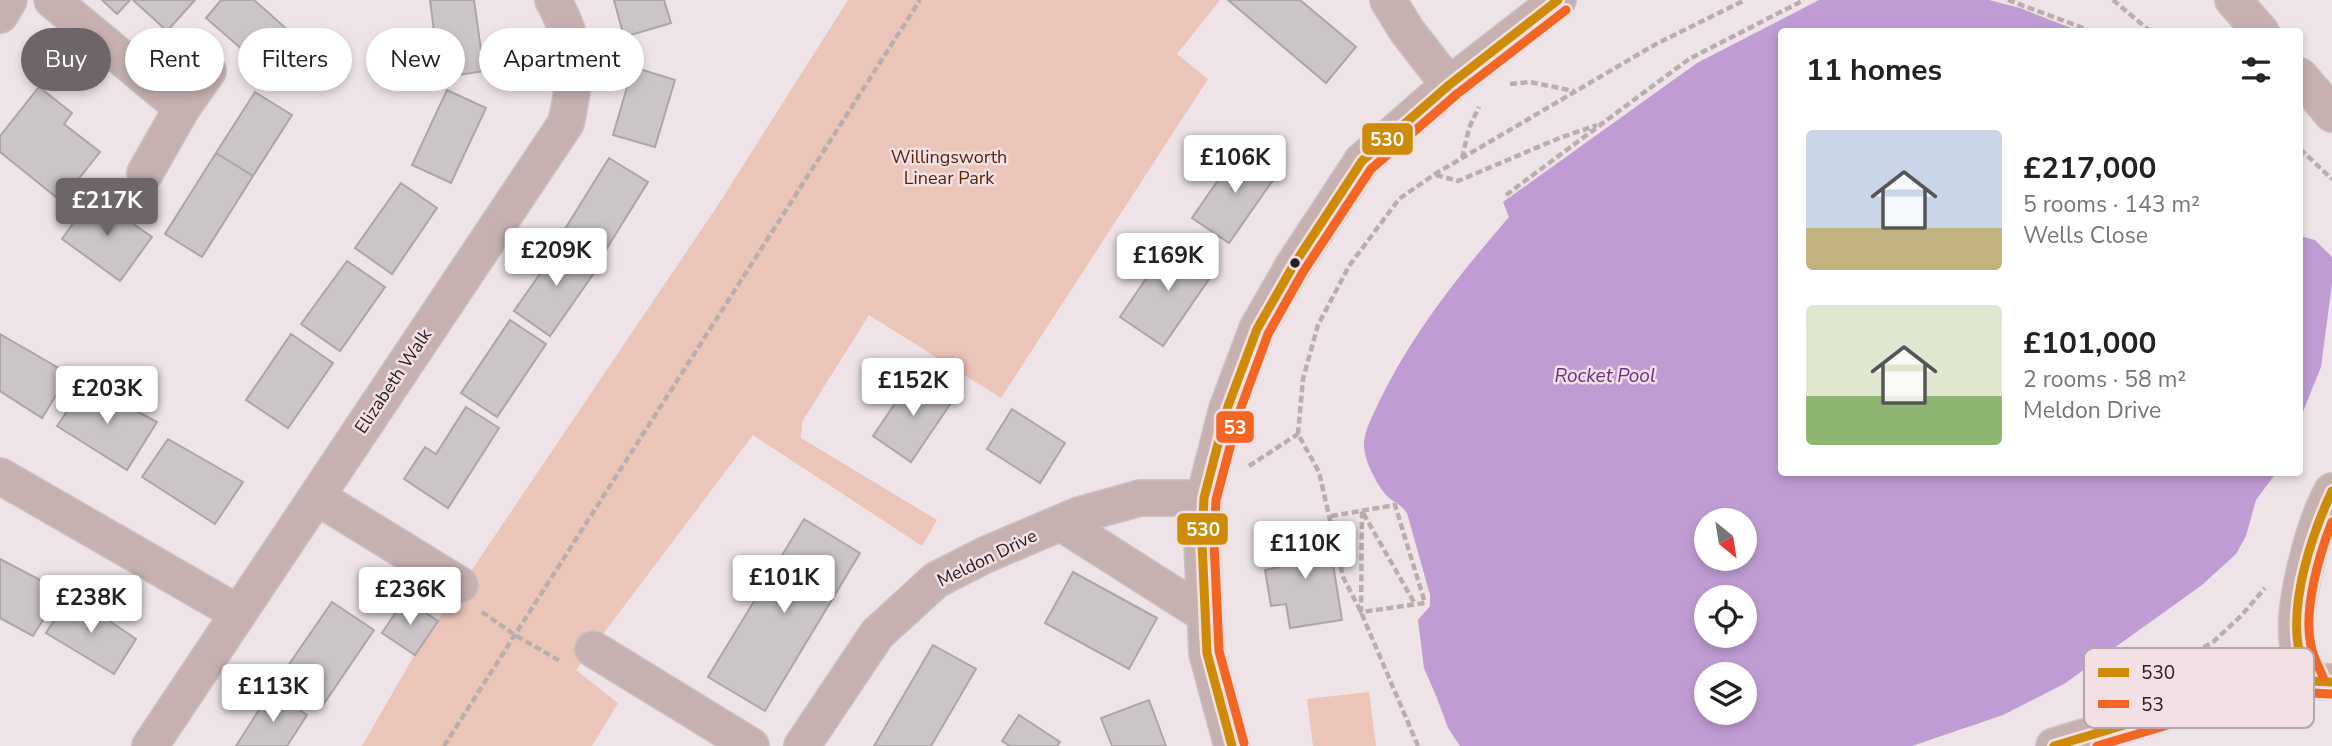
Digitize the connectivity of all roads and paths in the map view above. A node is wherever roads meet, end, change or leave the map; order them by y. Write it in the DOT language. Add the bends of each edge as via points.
graph roads {
  1 [pos="9,0"];
  2 [pos="52,0"];
  3 [pos="553,0"];
  4 [pos="920,0"];
  5 [pos="1388,0"];
  6 [pos="1558,0"];
  7 [pos="1745,0"];
  8 [pos="1804,0"];
  9 [pos="2008,0"];
  10 [pos="2113,0"];
  11 [pos="2236,1"];
  12 [pos="0,15"];
  13 [pos="2083,28"];
  14 [pos="2146,28"];
  15 [pos="2258,28"];
  16 [pos="2303,80"];
  17 [pos="1471,81"];
  18 [pos="194,91"];
  19 [pos="1575,92"];
  20 [pos="182,108"];
  21 [pos="2332,114"];
  22 [pos="1602,123"];
  23 [pos="2303,152"];
  24 [pos="1462,159"];
  25 [pos="145,173"];
  26 [pos="1435,174"];
  27 [pos="2332,179"];
  28 [pos="1506,195"];
  29 [pos="0,476"];
  30 [pos="2332,491"];
  31 [pos="317,496"];
  32 [pos="1204,498"];
  33 [pos="1362,511"];
  34 [pos="1331,516"];
  35 [pos="1061,523"];
  36 [pos="2306,569"];
  37 [pos="460,585"];
  38 [pos="1415,604"];
  39 [pos="1361,612"];
  40 [pos="238,613"];
  41 [pos="1204,614"];
  42 [pos="2203,648"];
  43 [pos="2300,648"];
  44 [pos="593,649"];
  45 [pos="2114,728"];
  46 [pos="150,746"];
  47 [pos="443,746"];
  48 [pos="751,746"];
  49 [pos="802,746"];
  50 [pos="1232,746"];
  51 [pos="1418,746"];
  52 [pos="2054,746"];
  1 -- 12 [label="street"];
  2 -- 20 [label="street"];
  3 -- 31 [label="street, Elizabeth Walk" via="574,56 575,78 566,123"];
  4 -- 47 [label="path"];
  5 -- 17 [label="street" via="1407,31"];
  6 -- 17 [label="street"];
  7 -- 19 [label="path" via="1656,44"];
  8 -- 22 [label="path" via="1689,59"];
  9 -- 13 [label="path"];
  10 -- 14 [label="path"];
  11 -- 15 [label="street"];
  16 -- 21 [label="street"];
  17 -- 19 [label="path" via="1530,82"];
  17 -- 24 [label="path" via="1480,106 1468,128"];
  17 -- 32 [label="street" via="1362,161 1293,266 1253,341 1227,409"];
  18 -- 20 [label="street"];
  19 -- 24 [label="path"];
  20 -- 25 [label="street"];
  22 -- 26 [label="path" via="1458,181"];
  22 -- 28 [label="path"];
  23 -- 27 [label="path"];
  24 -- 26 [label="path"];
  26 -- 34 [label="path" via="1399,199 1349,266 1318,325 1303,379 1298,434 1319,472"];
  29 -- 40 [label="street"];
  30 -- 36 [label="street"];
  31 -- 37 [label="street"];
  31 -- 40 [label="street, Elizabeth Walk"];
  32 -- 35 [label="street, Meldon Drive" via="1140,498"];
  32 -- 41 [label="street"];
  33 -- 34 [label="path"];
  33 -- 38 [label="path"];
  33 -- 38 [label="path" via="1395,505 1425,603"];
  33 -- 39 [label="path"];
  34 -- 39 [label="path" via="1343,577"];
  35 -- 41 [label="street"];
  35 -- 49 [label="street, Meldon Drive" via="936,580 877,634"];
  36 -- 42 [label="path" via="2275,579"];
  36 -- 43 [label="street" via="2298,600"];
  38 -- 39 [label="path"];
  39 -- 51 [label="path"];
  40 -- 46 [label="street, Elizabeth Walk"];
  41 -- 50 [label="street" via="1207,653"];
  44 -- 48 [label="street"];
  45 -- 52 [label="street"];
}
